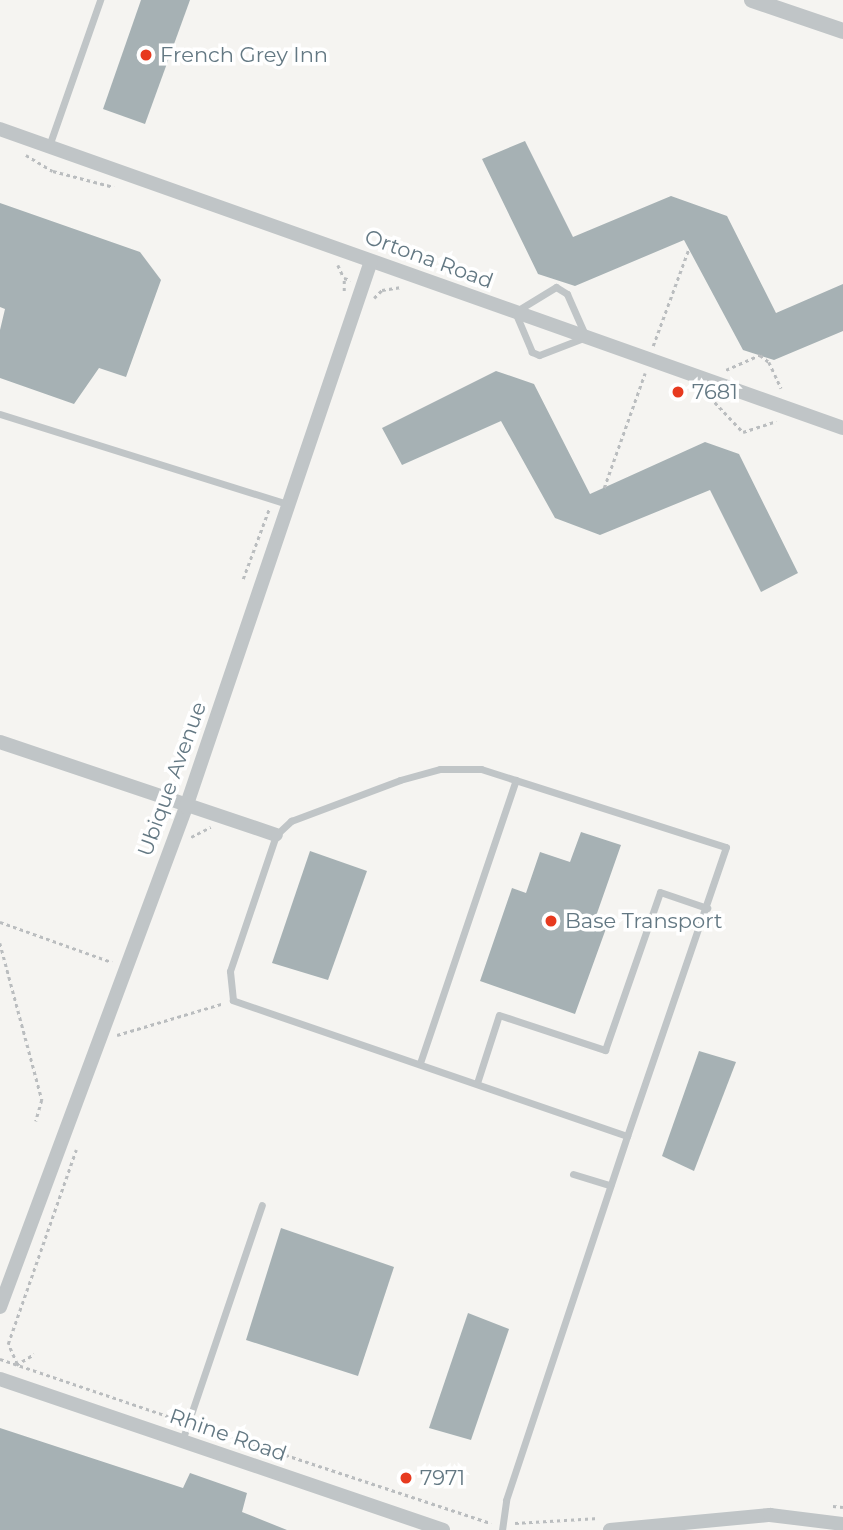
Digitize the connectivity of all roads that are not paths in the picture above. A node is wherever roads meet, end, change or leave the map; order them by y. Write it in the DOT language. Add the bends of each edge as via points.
graph roads {
  1 [pos="752,0"];
  2 [pos="97,1"];
  3 [pos="843,32"];
  4 [pos="0,129"];
  5 [pos="49,146"];
  6 [pos="371,261"];
  7 [pos="515,312"];
  8 [pos="586,337"];
  9 [pos="0,414"];
  10 [pos="843,428"];
  11 [pos="290,505"];
  12 [pos="0,742"];
  13 [pos="516,780"];
  14 [pos="186,807"];
  15 [pos="276,835"];
  16 [pos="707,908"];
  17 [pos="420,1063"];
  18 [pos="477,1083"];
  19 [pos="627,1136"];
  20 [pos="573,1174"];
  21 [pos="610,1185"];
  22 [pos="262,1205"];
  23 [pos="0,1307"];
  24 [pos="0,1379"];
  25 [pos="182,1441"];
  26 [pos="843,1524"];
  27 [pos="501,1527"];
  28 [pos="443,1530"];
  29 [pos="610,1530"];
  1 -- 3 [label="street"];
  2 -- 5 [label="lane"];
  4 -- 5 [label="street, Ortona Road"];
  5 -- 6 [label="street, Ortona Road"];
  6 -- 7 [label="street, Ortona Road"];
  6 -- 11 [label="street, Ubique Avenue"];
  7 -- 8 [label="street, Ortona Road"];
  7 -- 8 [label="lane" via="532,352 539,355"];
  7 -- 8 [label="lane" via="543,293 562,289"];
  8 -- 10 [label="street, Ortona Road"];
  9 -- 11 [label="lane"];
  11 -- 14 [label="street, Ubique Avenue"];
  12 -- 14 [label="street"];
  13 -- 15 [label="lane" via="481,769 440,769 291,821"];
  13 -- 16 [label="lane" via="726,847"];
  13 -- 17 [label="lane"];
  14 -- 15 [label="street"];
  14 -- 23 [label="street, Ubique Avenue"];
  15 -- 17 [label="lane" via="230,971 233,1000"];
  16 -- 18 [label="lane" via="660,892 606,1050 499,1015"];
  16 -- 19 [label="lane"];
  17 -- 18 [label="lane"];
  18 -- 19 [label="lane"];
  19 -- 21 [label="lane"];
  20 -- 21 [label="lane"];
  21 -- 27 [label="lane"];
  22 -- 25 [label="lane"];
  24 -- 25 [label="street, Rhine Road"];
  25 -- 28 [label="street, Rhine Road"];
  26 -- 29 [label="street" via="770,1515"];
}
